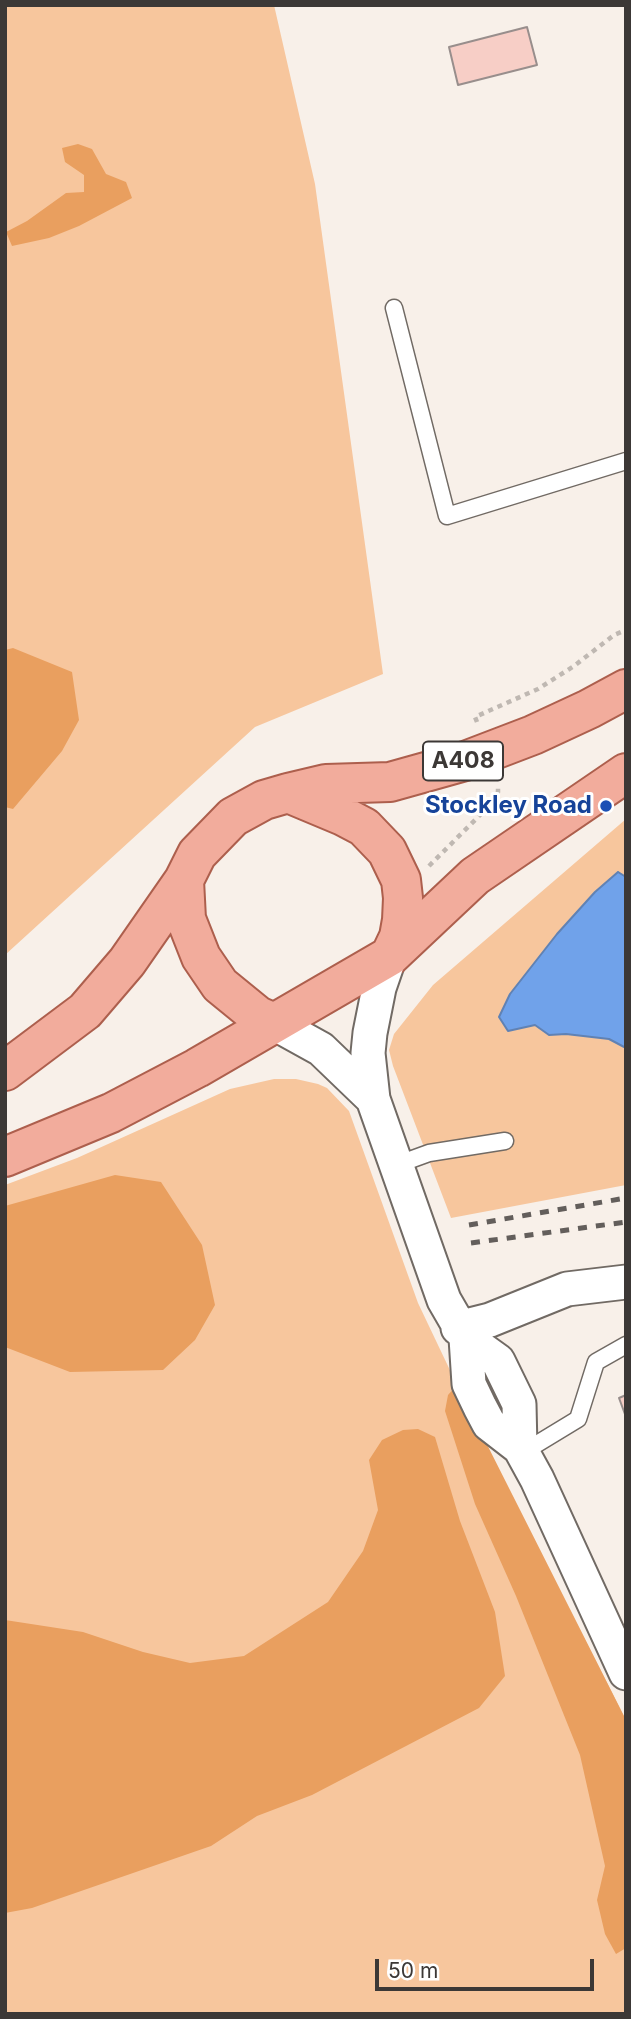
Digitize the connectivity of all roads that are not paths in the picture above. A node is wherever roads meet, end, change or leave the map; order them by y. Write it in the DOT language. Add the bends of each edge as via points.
graph roads {
  1 [pos="394,307"];
  2 [pos="626,461"];
  3 [pos="626,689"];
  4 [pos="626,773"];
  5 [pos="288,793"];
  6 [pos="184,880"];
  7 [pos="390,956"];
  8 [pos="274,1023"];
  9 [pos="5,1071"];
  10 [pos="373,1099"];
  11 [pos="505,1141"];
  12 [pos="5,1157"];
  13 [pos="396,1165"];
  14 [pos="626,1282"];
  15 [pos="462,1333"];
  16 [pos="626,1345"];
  17 [pos="521,1450"];
  18 [pos="626,1673"];
  1 -- 2 [label="lane" via="447,516"];
  3 -- 5 [label="main road, A408" via="544,730 465,761 390,782 326,784"];
  4 -- 7 [label="main road" via="475,876"];
  5 -- 6 [label="main road, A408" via="233,817 197,854"];
  5 -- 7 [label="main road" via="364,827 387,851 401,880 403,898 399,937"];
  6 -- 8 [label="main road" via="186,919 201,957 220,985"];
  6 -- 9 [label="main road, A408" via="127,962 85,1012"];
  7 -- 8 [label="main road"];
  7 -- 10 [label="street" via="370,1033"];
  8 -- 10 [label="street" via="321,1049"];
  8 -- 12 [label="main road" via="111,1113"];
  10 -- 13 [label="street"];
  11 -- 13 [label="lane" via="429,1153"];
  13 -- 15 [label="street" via="444,1300"];
  14 -- 15 [label="street" via="568,1289"];
  15 -- 17 [label="street" via="498,1361 519,1404"];
  16 -- 17 [label="lane" via="596,1362 578,1419"];
  17 -- 18 [label="street"];
}
